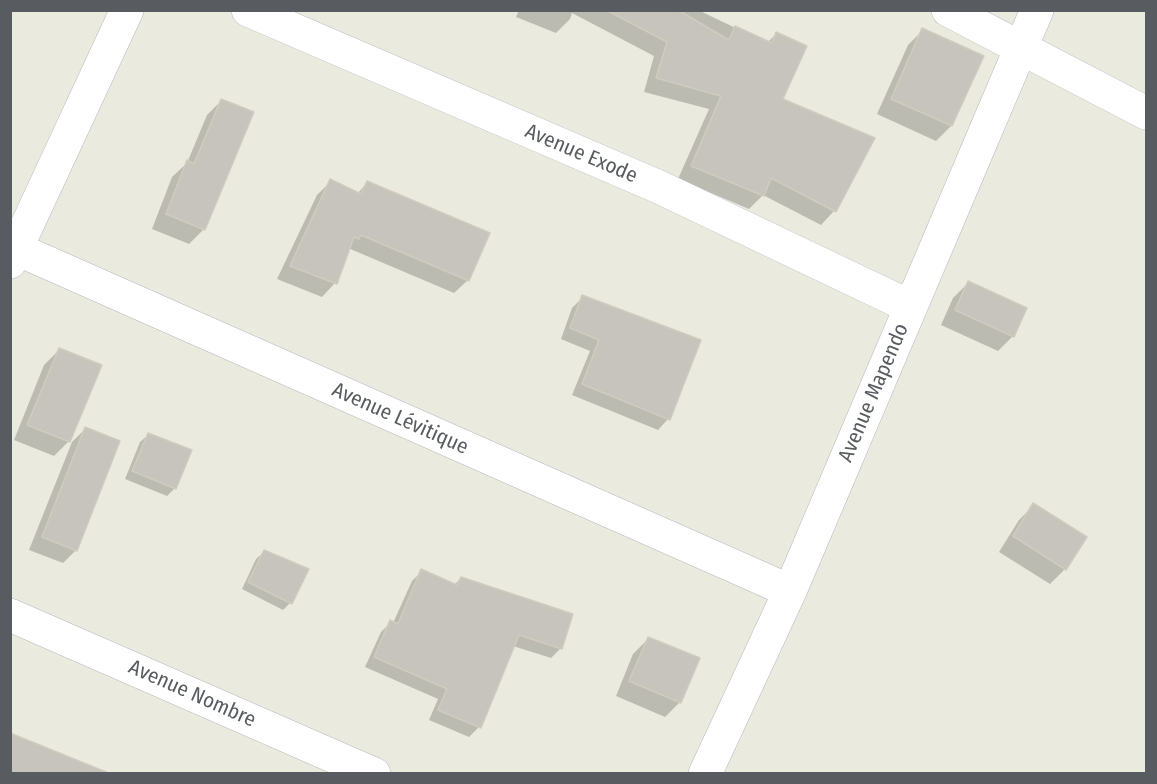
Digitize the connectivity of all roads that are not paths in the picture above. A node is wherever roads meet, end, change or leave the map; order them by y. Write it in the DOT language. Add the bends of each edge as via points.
graph roads {
  1 [pos="127,10"];
  2 [pos="248,10"];
  3 [pos="948,10"];
  4 [pos="1036,10"];
  5 [pos="1019,48"];
  6 [pos="1146,112"];
  7 [pos="12,252"];
  8 [pos="911,307"];
  9 [pos="790,591"];
  10 [pos="10,615"];
  11 [pos="374,774"];
  12 [pos="705,774"];
  1 -- 7 [label="street"];
  2 -- 8 [label="street, Avenue Exode" via="659,187"];
  3 -- 5 [label="street"];
  4 -- 5 [label="street, Avenue Mapendo"];
  5 -- 6 [label="street"];
  5 -- 8 [label="street, Avenue Mapendo"];
  7 -- 9 [label="street, Avenue Lévitique"];
  8 -- 9 [label="street, Avenue Mapendo"];
  9 -- 12 [label="street, Avenue Mapendo"];
  10 -- 11 [label="street, Avenue Nombre"];
}
